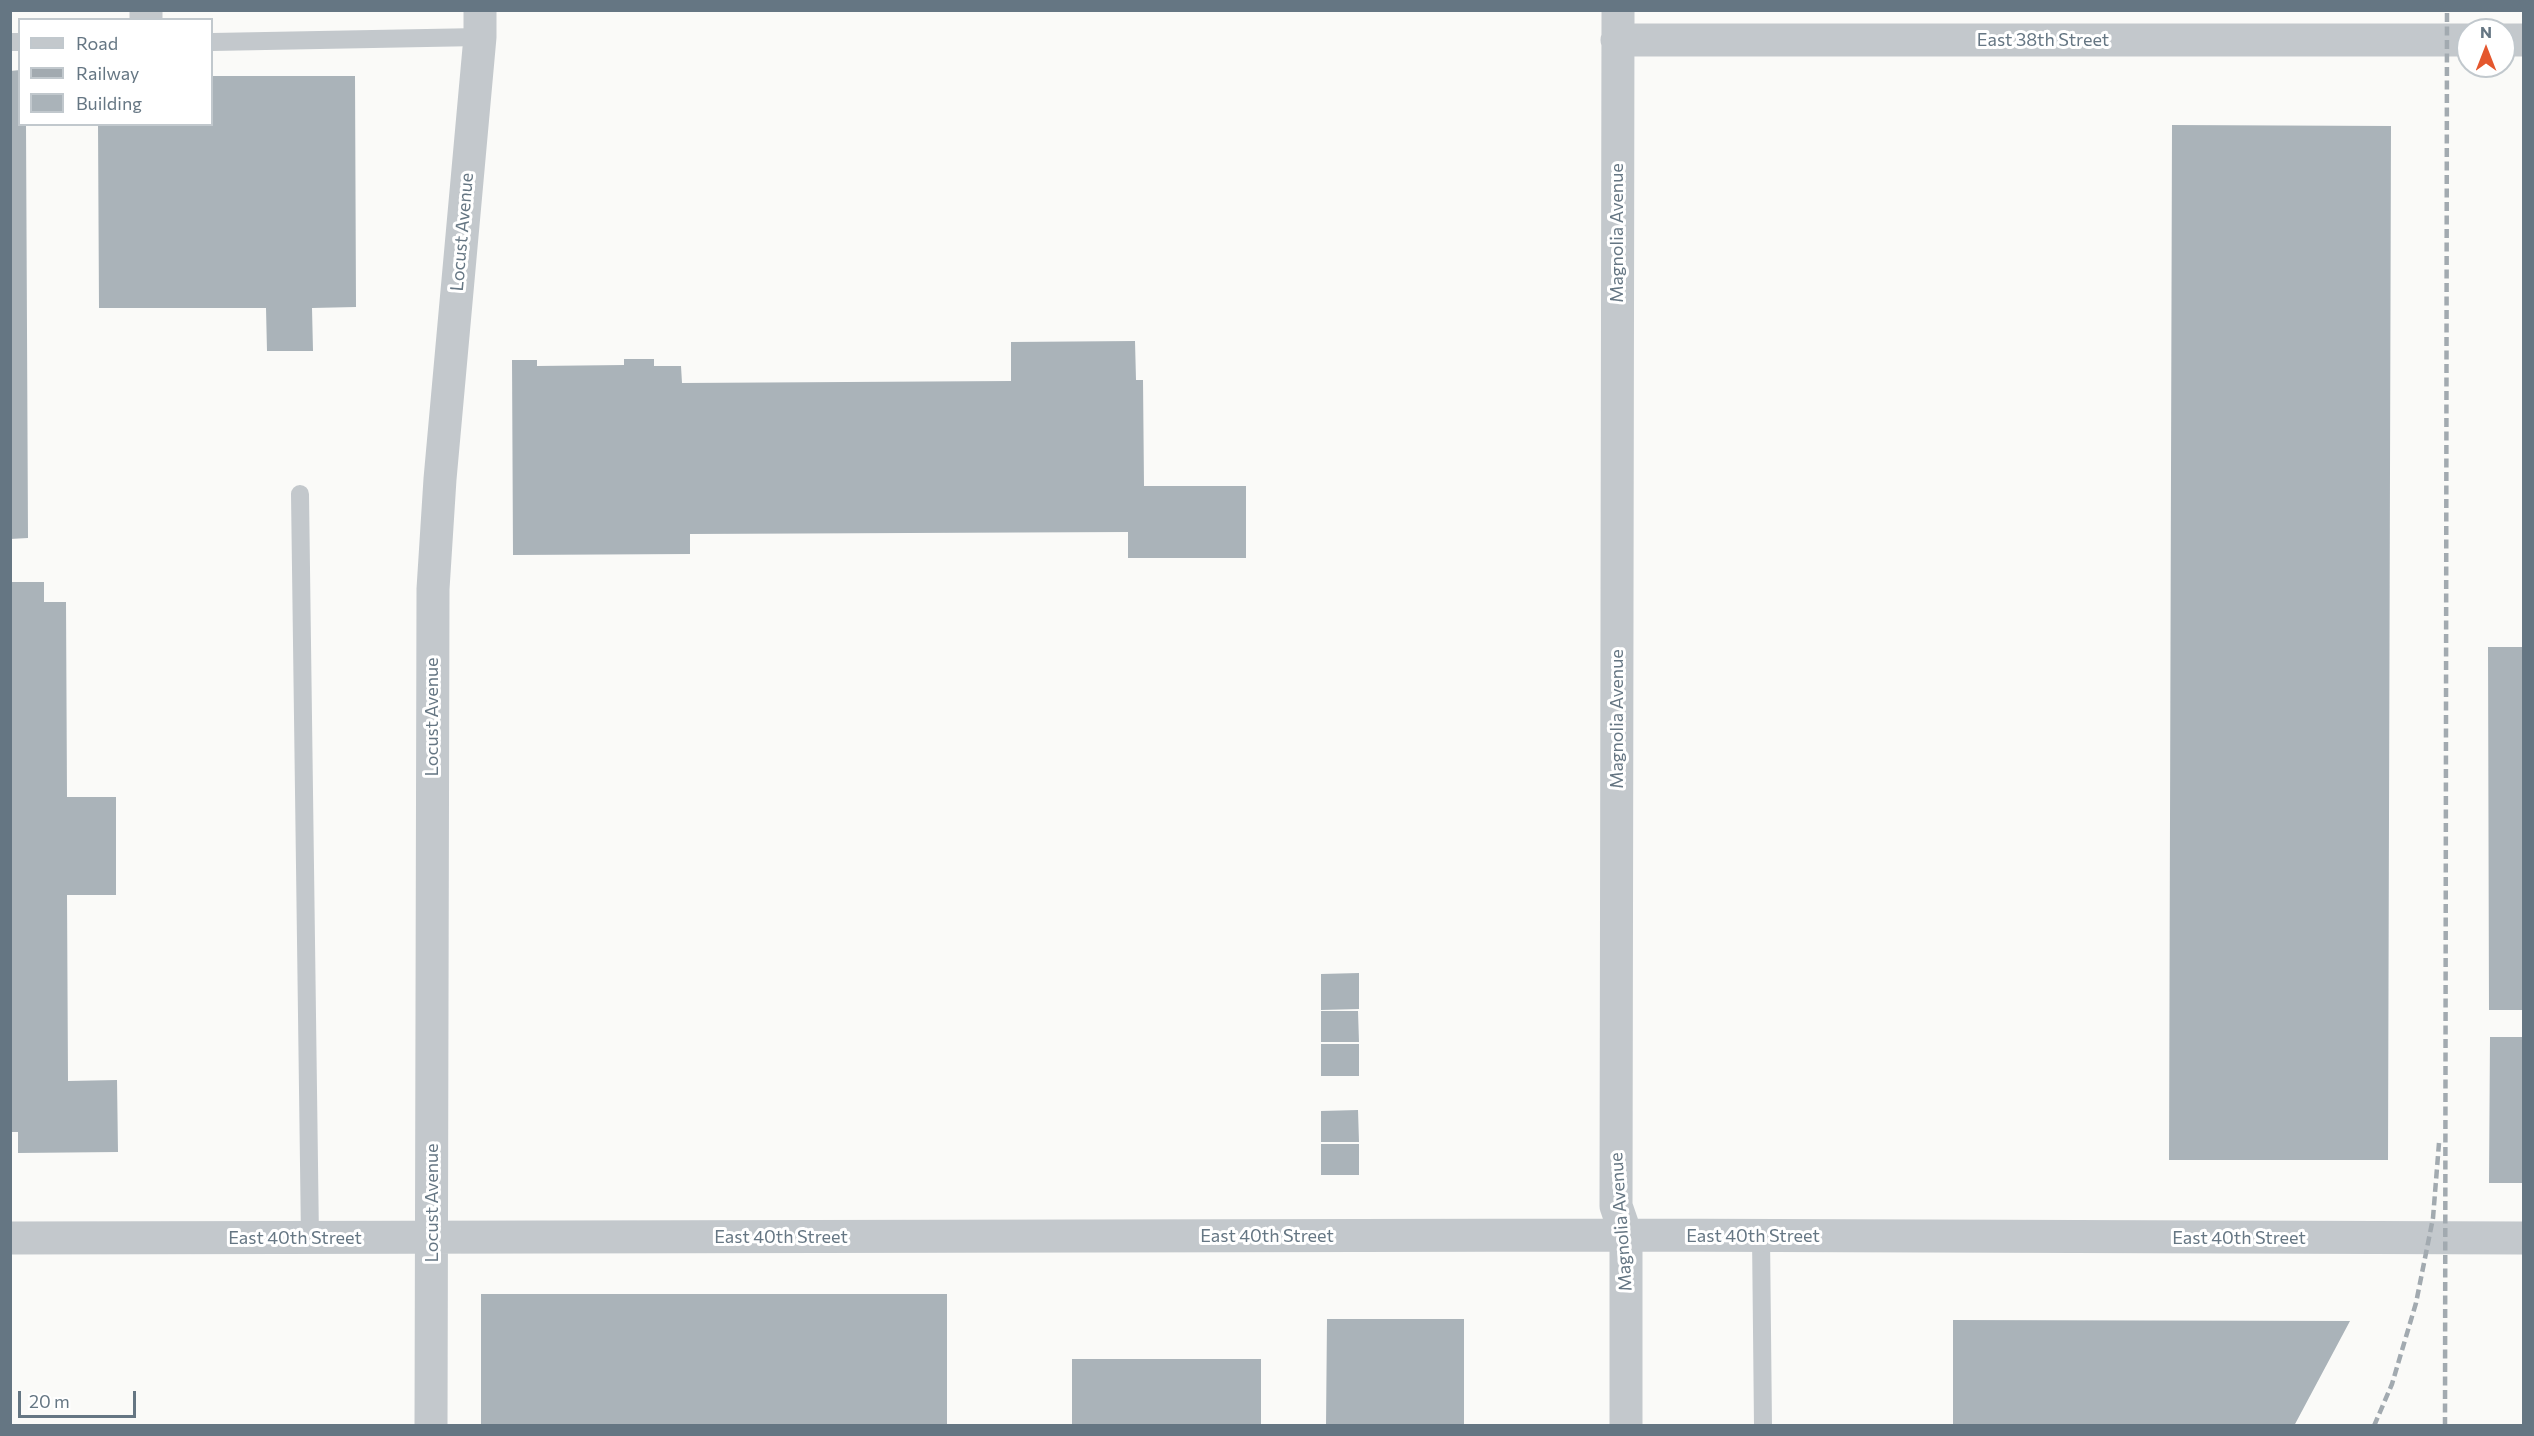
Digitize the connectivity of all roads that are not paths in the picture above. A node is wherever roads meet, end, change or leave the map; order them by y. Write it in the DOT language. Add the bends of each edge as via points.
graph roads {
  1 [pos="480,24"];
  2 [pos="1618,25"];
  3 [pos="2456,40"];
  4 [pos="213,42"];
  5 [pos="300,494"];
  6 [pos="1626,1235"];
  7 [pos="1761,1236"];
  8 [pos="10,1238"];
  9 [pos="310,1238"];
  10 [pos="432,1238"];
  11 [pos="2523,1238"];
  12 [pos="431,1425"];
  13 [pos="1626,1425"];
  14 [pos="1763,1425"];
  1 -- 4 [label="lane"];
  1 -- 10 [label="street, Locust Avenue" via="433,589"];
  2 -- 3 [label="street, East 38th Street"];
  2 -- 6 [label="street, Magnolia Avenue" via="1616,1206"];
  5 -- 9 [label="lane"];
  6 -- 7 [label="street, East 40th Street"];
  6 -- 10 [label="street, East 40th Street"];
  6 -- 13 [label="street, Magnolia Avenue"];
  7 -- 11 [label="street, East 40th Street"];
  7 -- 14 [label="lane"];
  8 -- 9 [label="street, East 40th Street"];
  9 -- 10 [label="street, East 40th Street"];
  10 -- 12 [label="street, Locust Avenue"];
}
